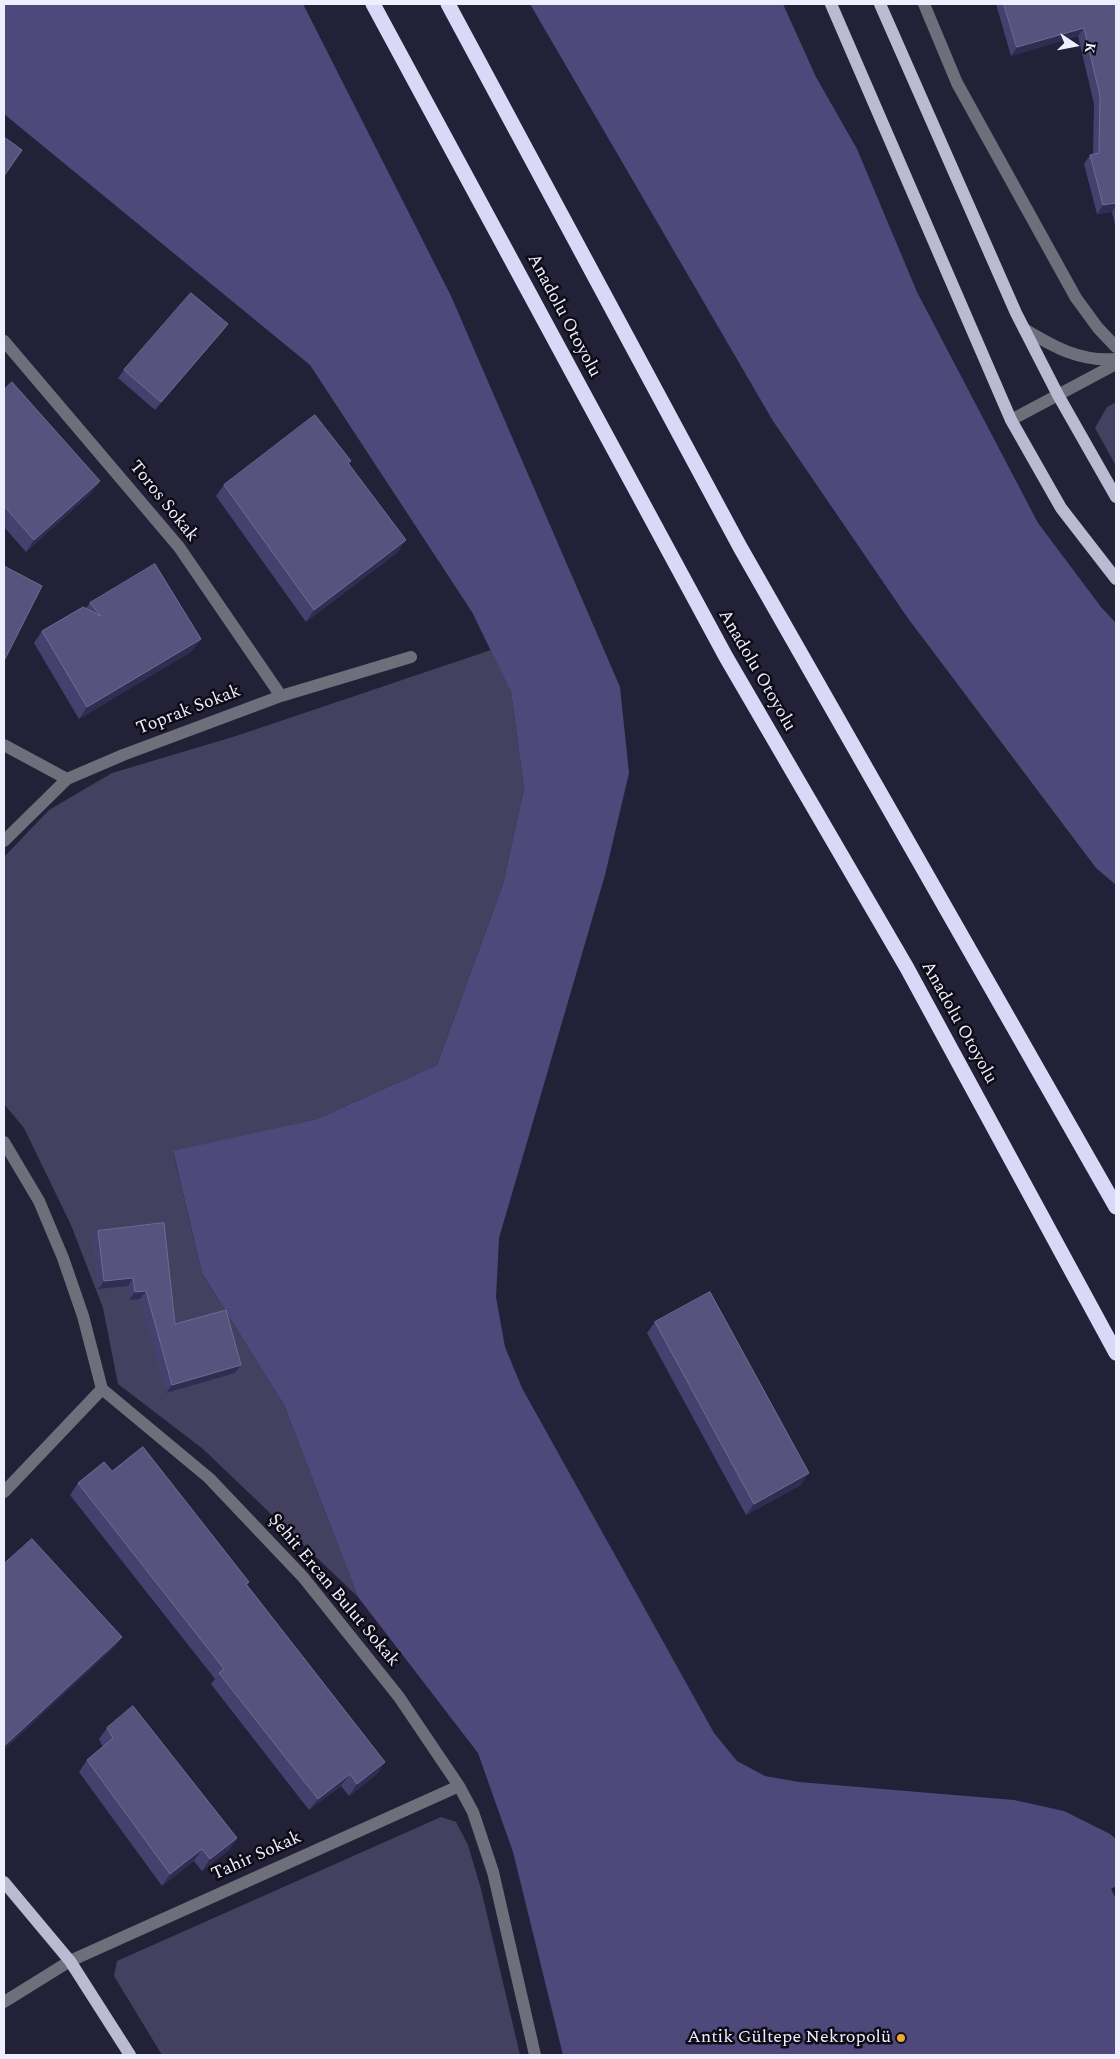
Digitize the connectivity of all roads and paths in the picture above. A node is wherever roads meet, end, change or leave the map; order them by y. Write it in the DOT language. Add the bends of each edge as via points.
graph roads {
  1 [pos="373,4"];
  2 [pos="448,4"];
  3 [pos="831,4"];
  4 [pos="880,4"];
  5 [pos="924,4"];
  6 [pos="1024,329"];
  7 [pos="4,341"];
  8 [pos="1116,347"];
  9 [pos="1116,359"];
  10 [pos="1116,364"];
  11 [pos="1058,395"];
  12 [pos="1010,420"];
  13 [pos="1116,498"];
  14 [pos="1116,579"];
  15 [pos="411,657"];
  16 [pos="281,696"];
  17 [pos="4,745"];
  18 [pos="67,780"];
  19 [pos="4,841"];
  20 [pos="4,1142"];
  21 [pos="1116,1206"];
  22 [pos="1116,1353"];
  23 [pos="102,1389"];
  24 [pos="4,1492"];
  25 [pos="459,1786"];
  26 [pos="4,1882"];
  27 [pos="70,1960"];
  28 [pos="4,2002"];
  29 [pos="130,2055"];
  30 [pos="535,2055"];
  1 -- 22 [label="highway, Anadolu Otoyolu" via="726,657 907,968"];
  2 -- 21 [label="highway" via="740,547"];
  3 -- 12 [label="main road"];
  4 -- 6 [label="main road"];
  5 -- 8 [label="street" via="957,83 1076,298"];
  6 -- 9 [label="street" via="1068,353 1087,359"];
  6 -- 11 [label="main road"];
  7 -- 16 [label="street, Toros Sokak" via="179,547"];
  10 -- 11 [label="street"];
  11 -- 12 [label="street"];
  11 -- 13 [label="main road"];
  12 -- 14 [label="main road" via="1061,508"];
  15 -- 16 [label="street, Toprak Sokak"];
  16 -- 18 [label="street, Toprak Sokak" via="123,755"];
  17 -- 18 [label="street"];
  18 -- 19 [label="street, Toprak Sokak"];
  20 -- 23 [label="street" via="39,1201 64,1258"];
  23 -- 24 [label="street"];
  23 -- 25 [label="street, Şehit Ercan Bulut Sokak" via="209,1478 303,1577 399,1697"];
  25 -- 27 [label="street, Tahir Sokak"];
  25 -- 30 [label="street, Şehit Ercan Bulut Sokak" via="473,1812 493,1872"];
  26 -- 27 [label="main road"];
  27 -- 28 [label="street, Tahir Sokak"];
  27 -- 29 [label="main road"];
}
